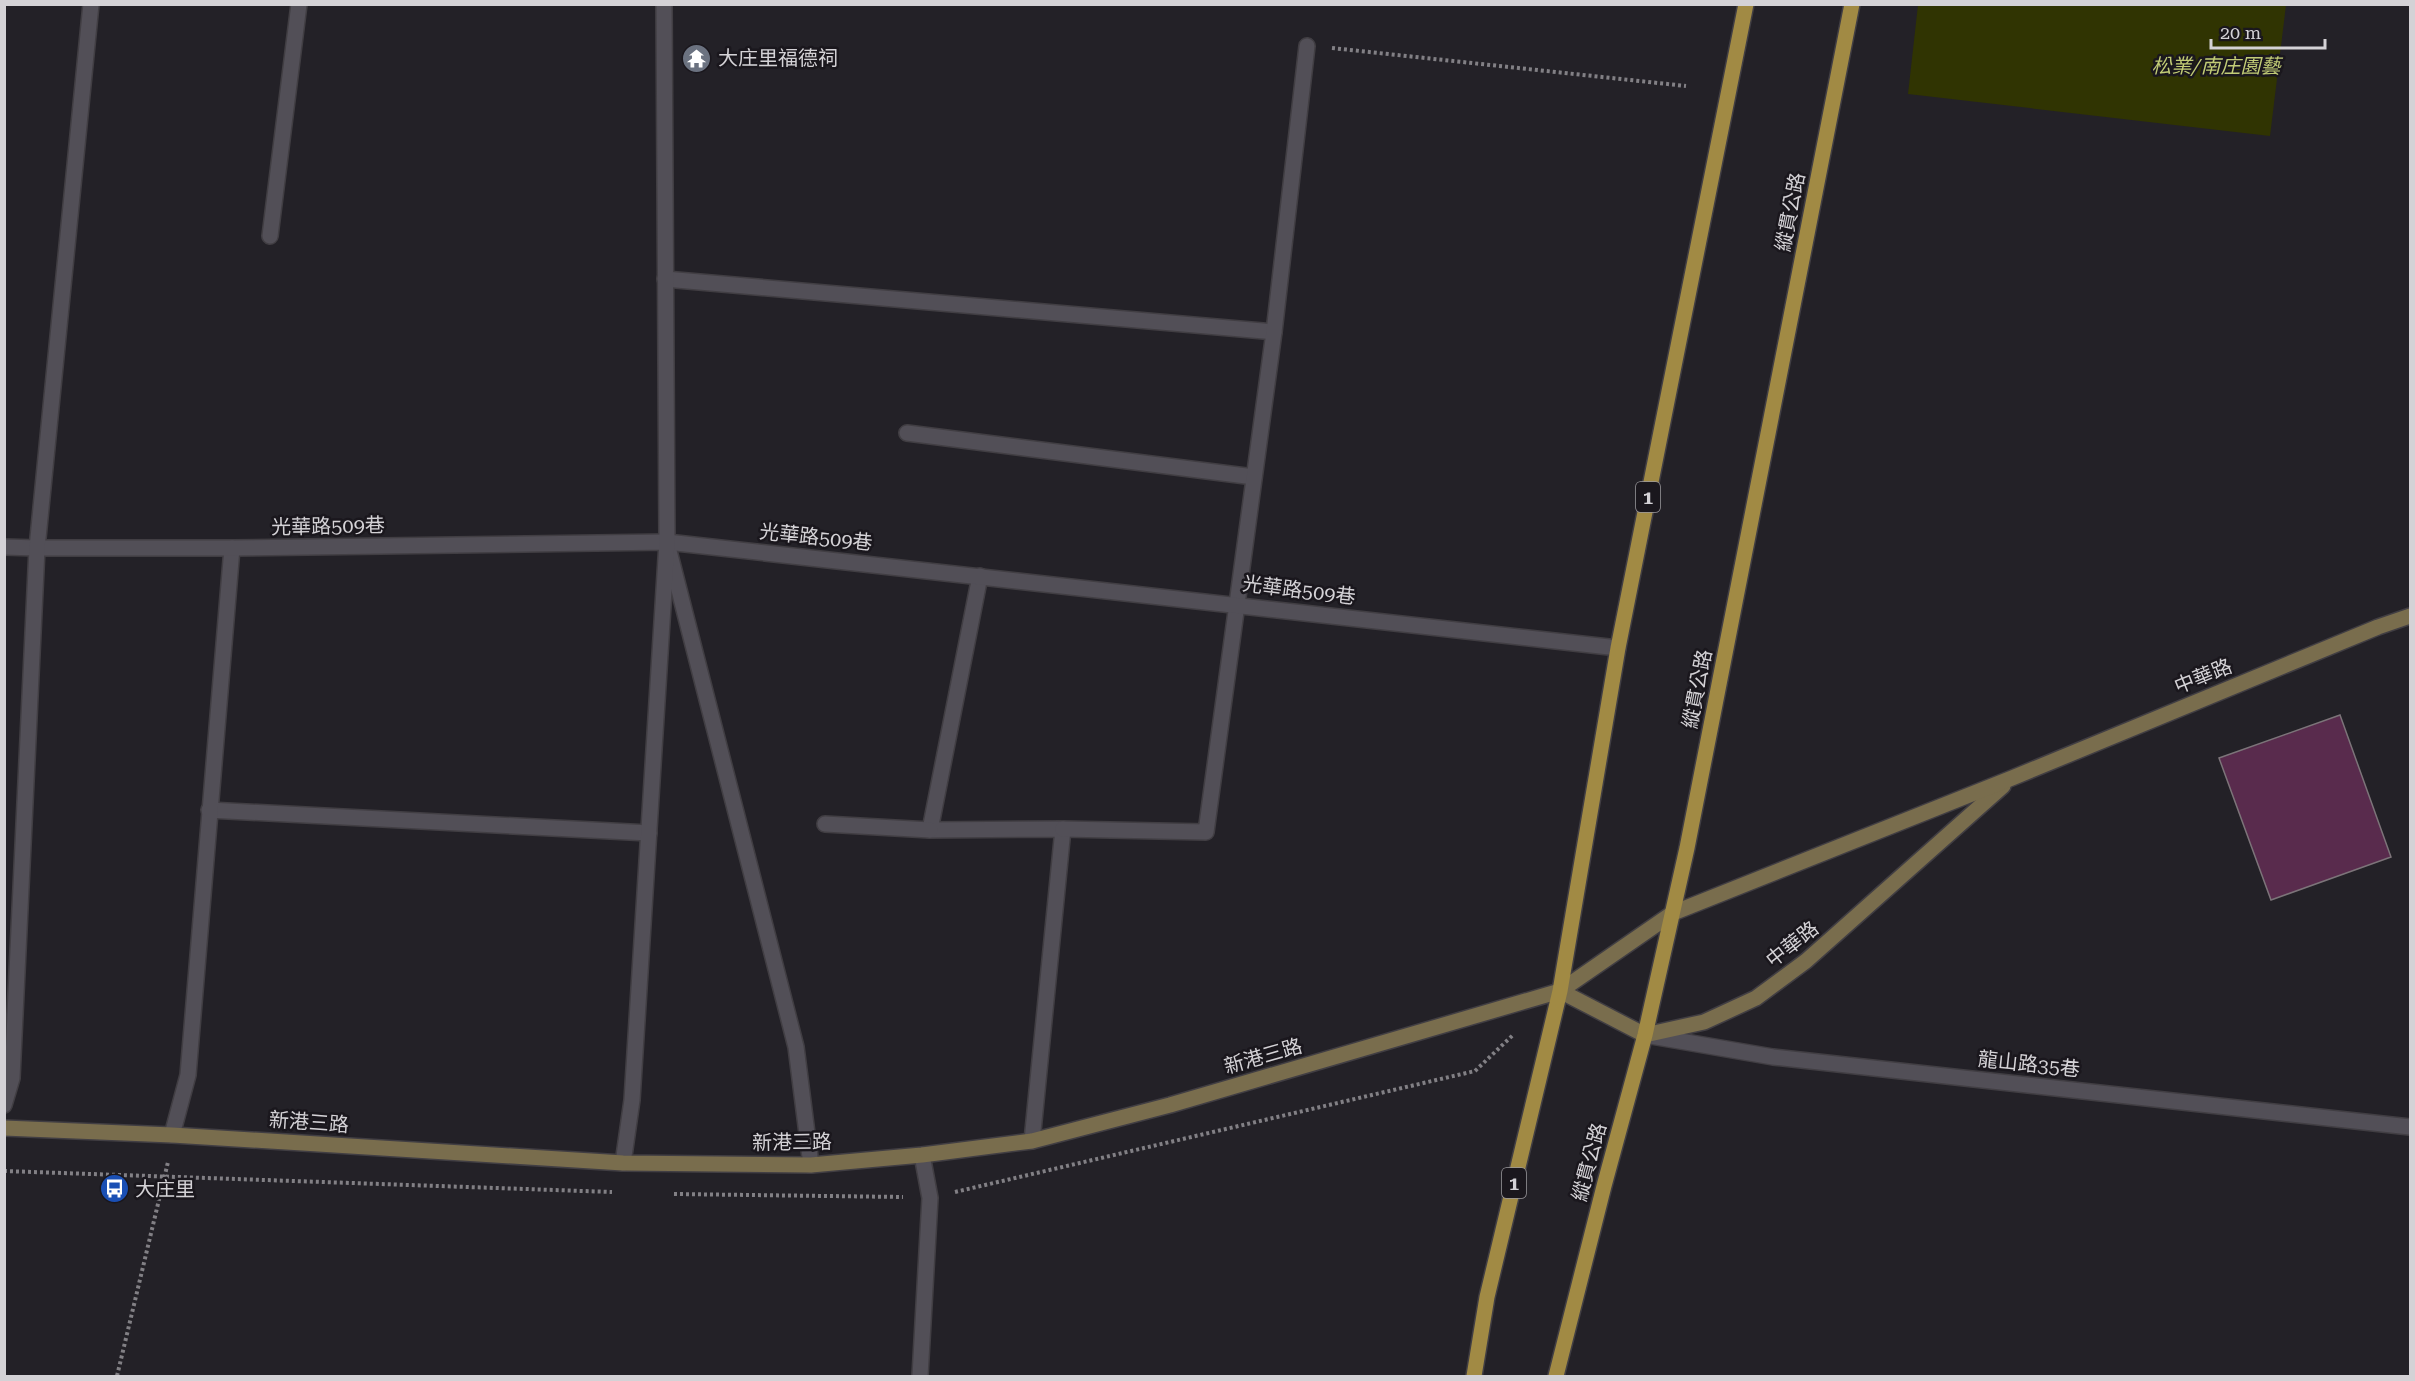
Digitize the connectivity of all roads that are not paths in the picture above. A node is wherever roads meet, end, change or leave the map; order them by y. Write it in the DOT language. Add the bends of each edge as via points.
graph roads {
  1 [pos="91,4"];
  2 [pos="299,4"];
  3 [pos="664,4"];
  4 [pos="1746,4"];
  5 [pos="1852,4"];
  6 [pos="1307,46"];
  7 [pos="270,236"];
  8 [pos="665,279"];
  9 [pos="1274,332"];
  10 [pos="907,433"];
  11 [pos="1254,477"];
  12 [pos="667,542"];
  13 [pos="4,547"];
  14 [pos="37,548"];
  15 [pos="232,548"];
  16 [pos="980,576"];
  17 [pos="1237,604"];
  18 [pos="2410,616"];
  19 [pos="1618,648"];
  20 [pos="2012,778"];
  21 [pos="209,810"];
  22 [pos="825,824"];
  23 [pos="1063,829"];
  24 [pos="930,830"];
  25 [pos="649,833"];
  26 [pos="1673,914"];
  27 [pos="1560,991"];
  28 [pos="1645,1035"];
  29 [pos="4,1105"];
  30 [pos="2410,1127"];
  31 [pos="4,1128"];
  32 [pos="172,1135"];
  33 [pos="1032,1141"];
  34 [pos="922,1155"];
  35 [pos="623,1163"];
  36 [pos="811,1165"];
  37 [pos="920,1377"];
  38 [pos="1474,1377"];
  39 [pos="1556,1377"];
  1 -- 14 [label="street"];
  2 -- 7 [label="street"];
  3 -- 8 [label="street"];
  4 -- 19 [label="main road, 1"];
  5 -- 26 [label="main road, 縱貫公路"];
  6 -- 9 [label="street"];
  8 -- 9 [label="street"];
  8 -- 12 [label="street"];
  9 -- 11 [label="street"];
  10 -- 11 [label="street"];
  11 -- 17 [label="street"];
  12 -- 15 [label="street, 光華路509巷"];
  12 -- 16 [label="street, 光華路509巷"];
  12 -- 25 [label="street"];
  12 -- 36 [label="street" via="795,1047"];
  13 -- 14 [label="street, 光華路509巷"];
  14 -- 15 [label="street, 光華路509巷"];
  14 -- 29 [label="street" via="12,1078"];
  15 -- 21 [label="street"];
  16 -- 17 [label="street, 光華路509巷"];
  16 -- 24 [label="street"];
  17 -- 19 [label="street, 光華路509巷"];
  17 -- 23 [label="street" via="1206,832"];
  18 -- 20 [label="street, 中華路"];
  19 -- 27 [label="main road, 1"];
  20 -- 26 [label="street, 中華路"];
  20 -- 28 [label="street, 中華路" via="1806,961 1756,998 1704,1022"];
  21 -- 25 [label="street"];
  21 -- 32 [label="street" via="188,1075"];
  22 -- 24 [label="street"];
  23 -- 24 [label="street"];
  23 -- 33 [label="street"];
  25 -- 35 [label="street" via="632,1100"];
  26 -- 27 [label="street, 新港三路"];
  26 -- 28 [label="main road, 縱貫公路"];
  27 -- 28 [label="street"];
  27 -- 33 [label="street, 新港三路" via="1170,1105"];
  27 -- 38 [label="main road, 1" via="1487,1297"];
  28 -- 30 [label="street, 龍山路35巷" via="1773,1057"];
  28 -- 39 [label="main road, 縱貫公路"];
  31 -- 32 [label="street, 新港三路"];
  32 -- 35 [label="street, 新港三路"];
  33 -- 34 [label="street, 新港三路"];
  34 -- 36 [label="street, 新港三路"];
  34 -- 37 [label="street" via="930,1198"];
  35 -- 36 [label="street, 新港三路"];
}
